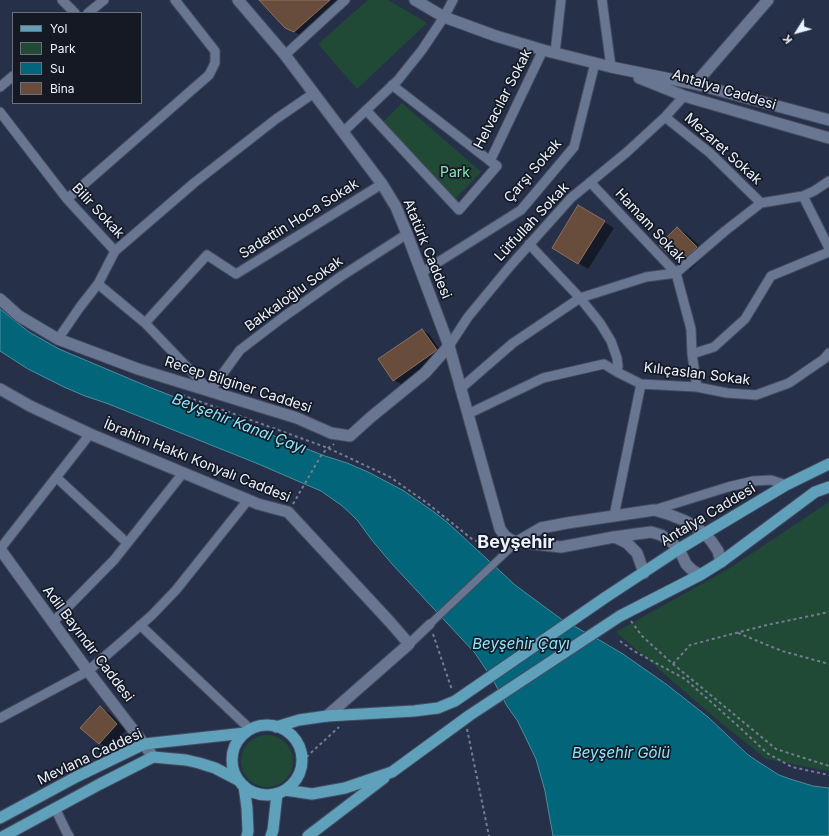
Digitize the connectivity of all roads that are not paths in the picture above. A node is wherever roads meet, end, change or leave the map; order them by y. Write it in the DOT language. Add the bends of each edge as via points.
graph roads {
  1 [pos="62,0"];
  2 [pos="104,0"];
  3 [pos="174,0"];
  4 [pos="238,0"];
  5 [pos="345,0"];
  6 [pos="415,0"];
  7 [pos="453,0"];
  8 [pos="561,0"];
  9 [pos="602,0"];
  10 [pos="768,0"];
  11 [pos="73,12"];
  12 [pos="89,12"];
  13 [pos="444,17"];
  14 [pos="543,50"];
  15 [pos="555,53"];
  16 [pos="285,55"];
  17 [pos="595,63"];
  18 [pos="611,67"];
  19 [pos="12,77"];
  20 [pos="695,84"];
  21 [pos="392,85"];
  22 [pos="0,87"];
  23 [pos="314,93"];
  24 [pos="684,96"];
  25 [pos="366,110"];
  26 [pos="0,112"];
  27 [pos="665,117"];
  28 [pos="829,120"];
  29 [pos="343,132"];
  30 [pos="829,138"];
  31 [pos="490,161"];
  32 [pos="829,181"];
  33 [pos="590,182"];
  34 [pos="382,184"];
  35 [pos="803,196"];
  36 [pos="67,200"];
  37 [pos="761,203"];
  38 [pos="407,234"];
  39 [pos="529,244"];
  40 [pos="829,248"];
  41 [pos="115,251"];
  42 [pos="829,252"];
  43 [pos="421,273"];
  44 [pos="676,273"];
  45 [pos="98,284"];
  46 [pos="580,298"];
  47 [pos="0,299"];
  48 [pos="145,323"];
  49 [pos="58,339"];
  50 [pos="449,346"];
  51 [pos="829,353"];
  52 [pos="692,354"];
  53 [pos="617,372"];
  54 [pos="641,384"];
  55 [pos="697,387"];
  56 [pos="0,389"];
  57 [pos="460,389"];
  58 [pos="210,391"];
  59 [pos="468,414"];
  60 [pos="90,434"];
  61 [pos="829,464"];
  62 [pos="183,472"];
  63 [pos="56,477"];
  64 [pos="786,485"];
  65 [pos="829,487"];
  66 [pos="248,500"];
  67 [pos="654,510"];
  68 [pos="614,516"];
  69 [pos="705,534"];
  70 [pos="614,537"];
  71 [pos="517,542"];
  72 [pos="127,543"];
  73 [pos="0,549"];
  74 [pos="679,549"];
  75 [pos="721,562"];
  76 [pos="644,573"];
  77 [pos="700,575"];
  78 [pos="53,622"];
  79 [pos="430,624"];
  80 [pos="140,626"];
  81 [pos="409,644"];
  82 [pos="88,671"];
  83 [pos="2,714"];
  84 [pos="327,716"];
  85 [pos="276,727"];
  86 [pos="248,732"];
  87 [pos="144,744"];
  88 [pos="153,758"];
  89 [pos="392,772"];
  90 [pos="241,783"];
  91 [pos="281,792"];
  92 [pos="55,808"];
  93 [pos="0,818"];
  94 [pos="67,835"];
  95 [pos="4,836"];
  96 [pos="247,836"];
  97 [pos="271,836"];
  98 [pos="308,836"];
  1 -- 11 [label="street"];
  2 -- 12 [label="street"];
  3 -- 36 [label="street" via="215,51 215,63 209,75"];
  4 -- 16 [label="main road, Atatürk Caddesi"];
  5 -- 16 [label="street"];
  6 -- 13 [label="main road, Antalya Caddesi"];
  7 -- 13 [label="street"];
  8 -- 15 [label="street"];
  9 -- 18 [label="street"];
  10 -- 20 [label="main road"];
  13 -- 14 [label="main road, Antalya Caddesi"];
  13 -- 21 [label="street" via="422,50"];
  14 -- 15 [label="main road, Antalya Caddesi"];
  14 -- 31 [label="street, Helvacılar Sokak"];
  15 -- 17 [label="main road, Antalya Caddesi"];
  16 -- 23 [label="main road, Atatürk Caddesi"];
  17 -- 18 [label="main road, Antalya Caddesi"];
  17 -- 43 [label="street, Çarşı Sokak" via="574,147 520,210"];
  18 -- 20 [label="main road, Antalya Caddesi"];
  18 -- 24 [label="main road, Antalya Caddesi"];
  19 -- 22 [label="street"];
  20 -- 24 [label="main road"];
  20 -- 28 [label="main road, Antalya Caddesi"];
  21 -- 25 [label="street"];
  21 -- 31 [label="street, Helvacılar Sokak"];
  23 -- 29 [label="main road, Atatürk Caddesi"];
  23 -- 41 [label="street" via="194,183"];
  24 -- 27 [label="street, Lütfullah Sokak"];
  24 -- 30 [label="main road, Antalya Caddesi"];
  25 -- 29 [label="street"];
  25 -- 31 [label="street" via="459,210 497,166"];
  26 -- 36 [label="street, Bilir Sokak"];
  27 -- 33 [label="street, Lütfullah Sokak"];
  27 -- 37 [label="street, Mezaret Sokak" via="710,153"];
  29 -- 34 [label="main road, Atatürk Caddesi"];
  32 -- 35 [label="street"];
  33 -- 39 [label="street, Lütfullah Sokak" via="570,198"];
  33 -- 44 [label="street, Hamam Sokak"];
  34 -- 38 [label="main road, Atatürk Caddesi" via="396,207"];
  34 -- 48 [label="street, Sadettin Hoca Sokak" via="236,274 207,256"];
  35 -- 37 [label="street"];
  35 -- 40 [label="street"];
  36 -- 41 [label="street, Bilir Sokak"];
  37 -- 44 [label="street"];
  38 -- 43 [label="main road, Atatürk Caddesi"];
  38 -- 58 [label="street, Bakkaloğlu Sokak" via="340,277 240,350"];
  39 -- 46 [label="street"];
  39 -- 50 [label="street, Lütfullah Sokak" via="468,317"];
  41 -- 45 [label="street, Bilir Sokak"];
  42 -- 52 [label="street" via="771,276 745,319 714,347"];
  43 -- 50 [label="main road, Atatürk Caddesi"];
  44 -- 46 [label="street" via="646,277"];
  44 -- 52 [label="street, Hamam Sokak" via="691,329"];
  45 -- 48 [label="street"];
  45 -- 49 [label="street, Bilir Sokak"];
  46 -- 53 [label="street" via="611,341 617,358"];
  46 -- 57 [label="street" via="513,343"];
  47 -- 49 [label="main road, Recep Bilginer Caddesi" via="19,316"];
  48 -- 58 [label="street"];
  49 -- 58 [label="main road, Recep Bilginer Caddesi" via="138,369"];
  50 -- 57 [label="main road, Atatürk Caddesi"];
  50 -- 58 [label="main road, Recep Bilginer Caddesi" via="425,373 350,436 331,433 297,418"];
  51 -- 55 [label="street, Kılıçaslan Sokak" via="789,384 756,395"];
  52 -- 55 [label="street, Hamam Sokak"];
  53 -- 54 [label="street, Kılıçaslan Sokak"];
  53 -- 59 [label="street, Kılıçaslan Sokak" via="604,364 543,378"];
  54 -- 55 [label="street, Kılıçaslan Sokak"];
  54 -- 68 [label="street"];
  56 -- 60 [label="main road, İbrahim Hakkı Konyalı Caddesi"];
  57 -- 59 [label="main road, Atatürk Caddesi"];
  59 -- 71 [label="main road, Atatürk Caddesi" via="500,529 510,540"];
  60 -- 62 [label="main road, İbrahim Hakkı Konyalı Caddesi"];
  60 -- 63 [label="street"];
  61 -- 64 [label="main road, Antalya Caddesi"];
  62 -- 66 [label="main road, İbrahim Hakkı Konyalı Caddesi"];
  62 -- 72 [label="street"];
  63 -- 72 [label="street"];
  63 -- 73 [label="street"];
  64 -- 67 [label="street" via="771,480 753,481"];
  64 -- 69 [label="main road, Antalya Caddesi"];
  65 -- 75 [label="main road" via="815,492"];
  66 -- 80 [label="street" via="176,590"];
  66 -- 81 [label="main road, İbrahim Hakkı Konyalı Caddesi" via="288,512"];
  67 -- 68 [label="main road"];
  67 -- 69 [label="main road" via="683,520"];
  68 -- 71 [label="main road" via="541,528"];
  69 -- 74 [label="main road, Antalya Caddesi"];
  69 -- 75 [label="main road" via="715,546"];
  70 -- 71 [label="main road, Atatürk Caddesi" via="561,547"];
  70 -- 74 [label="main road, Atatürk Caddesi" via="651,532 670,540"];
  70 -- 76 [label="main road" via="627,543 637,553"];
  71 -- 79 [label="street"];
  72 -- 78 [label="street" via="114,560"];
  73 -- 78 [label="main road, Adil Bayındır Caddesi"];
  74 -- 76 [label="main road, Antalya Caddesi"];
  74 -- 77 [label="main road" via="686,564"];
  75 -- 77 [label="main road"];
  76 -- 84 [label="main road, Antalya Caddesi" via="458,699 438,708"];
  77 -- 89 [label="main road" via="622,615 467,718"];
  78 -- 82 [label="main road, Adil Bayındır Caddesi"];
  79 -- 81 [label="street"];
  80 -- 82 [label="street"];
  80 -- 86 [label="street"];
  81 -- 84 [label="main road"];
  82 -- 83 [label="street"];
  82 -- 87 [label="main road, Adil Bayındır Caddesi"];
  84 -- 85 [label="main road, Antalya Caddesi"];
  85 -- 86 [label="main road" via="265,726"];
  85 -- 91 [label="main road" via="295,740 302,761 300,772 294,782"];
  86 -- 87 [label="main road, Mevlana Caddesi"];
  86 -- 90 [label="main road" via="238,741 232,760"];
  87 -- 88 [label="main road, Adil Bayındır Caddesi"];
  87 -- 93 [label="main road, Mevlana Caddesi"];
  88 -- 90 [label="main road, Mevlana Caddesi" via="199,763 215,768"];
  88 -- 92 [label="main road, Mevlana Caddesi"];
  89 -- 91 [label="main road" via="345,788 312,794"];
  89 -- 98 [label="main road"];
  90 -- 91 [label="main road" via="259,794"];
  90 -- 96 [label="main road" via="247,808"];
  91 -- 97 [label="main road"];
  92 -- 94 [label="street"];
  92 -- 95 [label="main road, Mevlana Caddesi"];
}
